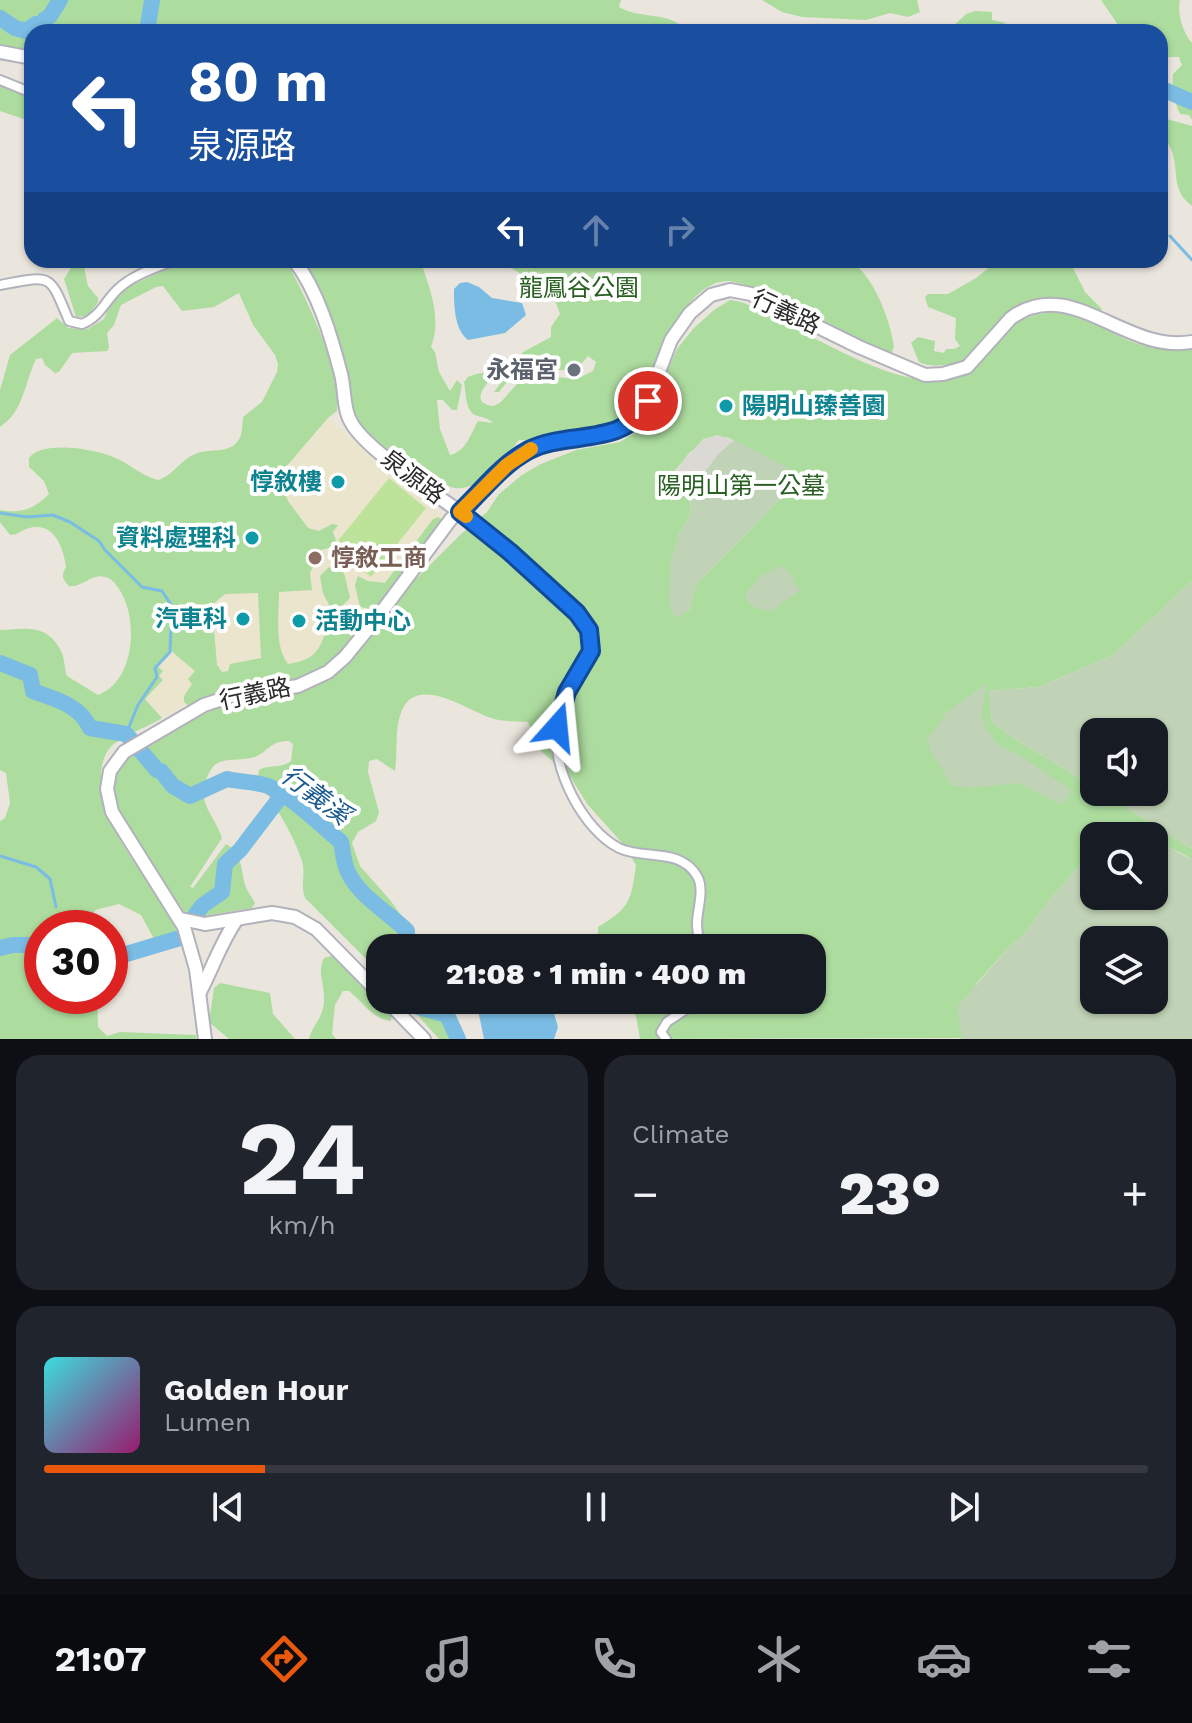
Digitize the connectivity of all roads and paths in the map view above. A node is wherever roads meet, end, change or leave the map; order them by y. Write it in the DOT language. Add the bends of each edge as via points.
graph roads {
  1 [pos="0,52"];
  2 [pos="24,56"];
  3 [pos="0,80"];
  4 [pos="24,90"];
  5 [pos="157,268"];
  6 [pos="299,268"];
  7 [pos="0,285"];
  8 [pos="1192,342"];
  9 [pos="460,512"];
  10 [pos="181,919"];
  11 [pos="237,919"];
  12 [pos="699,934"];
  13 [pos="366,979"];
  14 [pos="200,992"];
  15 [pos="400,1014"];
  16 [pos="680,1014"];
  17 [pos="205,1039"];
  18 [pos="424,1039"];
  19 [pos="666,1039"];
  1 -- 2 [label="street"];
  3 -- 4 [label="street"];
  5 -- 7 [label="street" via="116,290 94,319 82,324 69,321 55,286 44,280"];
  6 -- 9 [label="street, 泉源路" via="315,294 341,374 349,421 392,462"];
  8 -- 9 [label="street, 行義路" via="1153,342 1073,307 1036,307 1011,318 967,367 925,375 751,294 717,292 690,313 671,340 637,419 611,433 530,449"];
  9 -- 10 [label="street, 行義路" via="328,672 298,686 204,705 117,759 107,789 112,812"];
  9 -- 12 [label="street, 泉源路" via="585,622 592,644 561,709 555,746 559,764 591,826 618,847 673,858 698,876"];
  10 -- 11 [label="street" via="205,924"];
  10 -- 14 [label="street"];
  11 -- 13 [label="street" via="272,913 304,921"];
  11 -- 14 [label="street" via="220,943"];
  14 -- 17 [label="street"];
  15 -- 18 [label="street"];
  16 -- 19 [label="street" via="664,1025"];
}
